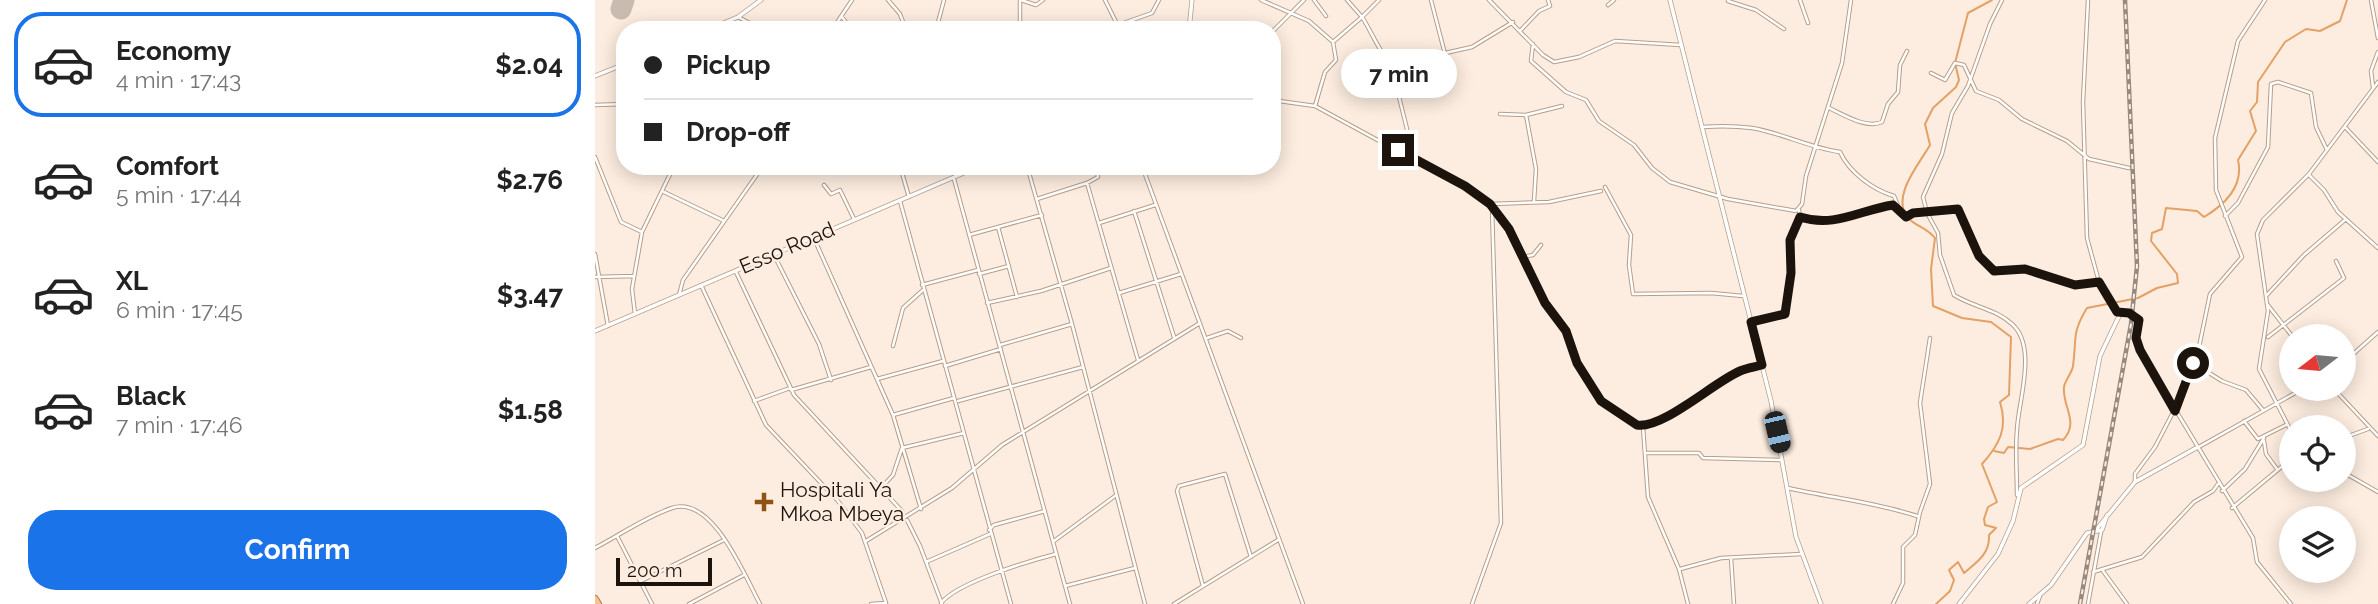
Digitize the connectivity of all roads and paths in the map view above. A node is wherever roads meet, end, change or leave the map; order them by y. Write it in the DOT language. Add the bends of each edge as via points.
graph roads {
  1 [pos="761,0"];
  2 [pos="852,0"];
  3 [pos="888,0"];
  4 [pos="944,0"];
  5 [pos="1021,0"];
  6 [pos="1044,0"];
  7 [pos="1105,0"];
  8 [pos="1159,0"];
  9 [pos="1192,0"];
  10 [pos="1261,0"];
  11 [pos="1304,0"];
  12 [pos="1314,0"];
  13 [pos="1346,0"];
  14 [pos="1379,0"];
  15 [pos="1431,0"];
  16 [pos="1489,0"];
  17 [pos="1548,0"];
  18 [pos="1615,0"];
  19 [pos="1670,0"];
  20 [pos="1800,0"];
  21 [pos="1851,0"];
  22 [pos="2002,0"];
  23 [pos="2088,0"];
  24 [pos="2265,0"];
  25 [pos="2371,0"];
  26 [pos="1728,1"];
  27 [pos="1608,5"];
  28 [pos="1290,13"];
  29 [pos="1326,16"];
  30 [pos="738,17"];
  31 [pos="842,17"];
  32 [pos="1362,17"];
  33 [pos="728,21"];
  34 [pos="746,21"];
  35 [pos="839,21"];
  36 [pos="845,21"];
  37 [pos="903,21"];
  38 [pos="938,21"];
  39 [pos="1020,21"];
  40 [pos="1116,21"];
  41 [pos="1127,21"];
  42 [pos="1190,21"];
  43 [pos="1513,22"];
  44 [pos="1281,23"];
  45 [pos="1808,23"];
  46 [pos="1784,29"];
  47 [pos="1520,31"];
  48 [pos="2378,38"];
  49 [pos="1333,42"];
  50 [pos="1533,44"];
  51 [pos="1681,45"];
  52 [pos="1907,51"];
  53 [pos="2378,52"];
  54 [pos="1445,54"];
  55 [pos="1391,64"];
  56 [pos="616,68"];
  57 [pos="1931,73"];
  58 [pos="595,76"];
  59 [pos="1970,81"];
  60 [pos="2378,82"];
  61 [pos="2373,87"];
  62 [pos="1281,101"];
  63 [pos="616,104"];
  64 [pos="595,105"];
  65 [pos="1315,106"];
  66 [pos="1562,106"];
  67 [pos="1829,108"];
  68 [pos="1500,114"];
  69 [pos="1526,115"];
  70 [pos="1702,127"];
  71 [pos="2345,127"];
  72 [pos="1815,147"];
  73 [pos="2327,150"];
  74 [pos="1404,154"];
  75 [pos="2085,156"];
  76 [pos="595,157"];
  77 [pos="2378,162"];
  78 [pos="2129,168"];
  79 [pos="601,172"];
  80 [pos="595,174"];
  81 [pos="2309,174"];
  82 [pos="670,175"];
  83 [pos="757,175"];
  84 [pos="903,175"];
  85 [pos="960,175"];
  86 [pos="1030,175"];
  87 [pos="1098,175"];
  88 [pos="1145,175"];
  89 [pos="955,177"];
  90 [pos="1087,183"];
  91 [pos="824,185"];
  92 [pos="1605,187"];
  93 [pos="1601,191"];
  94 [pos="663,192"];
  95 [pos="909,197"];
  96 [pos="1718,197"];
  97 [pos="1037,199"];
  98 [pos="900,201"];
  99 [pos="1534,201"];
  100 [pos="1155,205"];
  101 [pos="1491,205"];
  102 [pos="1899,208"];
  103 [pos="1799,210"];
  104 [pos="1134,211"];
  105 [pos="1927,213"];
  106 [pos="1042,215"];
  107 [pos="2225,216"];
  108 [pos="1800,217"];
  109 [pos="854,219"];
  110 [pos="2346,219"];
  111 [pos="724,221"];
  112 [pos="1099,223"];
  113 [pos="998,227"];
  114 [pos="642,232"];
  115 [pos="969,235"];
  116 [pos="813,236"];
  117 [pos="1541,245"];
  118 [pos="2378,248"];
  119 [pos="773,253"];
  120 [pos="595,254"];
  121 [pos="1523,257"];
  122 [pos="2336,261"];
  123 [pos="1009,266"];
  124 [pos="1111,268"];
  125 [pos="735,270"];
  126 [pos="978,272"];
  127 [pos="1181,274"];
  128 [pos="600,276"];
  129 [pos="634,276"];
  130 [pos="595,277"];
  131 [pos="1158,281"];
  132 [pos="2099,282"];
  133 [pos="1061,284"];
  134 [pos="701,285"];
  135 [pos="922,285"];
  136 [pos="923,290"];
  137 [pos="1119,293"];
  138 [pos="679,295"];
  139 [pos="1017,296"];
  140 [pos="1744,296"];
  141 [pos="2266,296"];
  142 [pos="987,303"];
  143 [pos="2267,304"];
  144 [pos="635,314"];
  145 [pos="2120,314"];
  146 [pos="1751,322"];
  147 [pos="1200,323"];
  148 [pos="1072,324"];
  149 [pos="2283,324"];
  150 [pos="2285,324"];
  151 [pos="608,326"];
  152 [pos="2279,329"];
  153 [pos="595,331"];
  154 [pos="2378,332"];
  155 [pos="1174,337"];
  156 [pos="1207,338"];
  157 [pos="1241,338"];
  158 [pos="1930,338"];
  159 [pos="2266,338"];
  160 [pos="893,346"];
  161 [pos="1000,347"];
  162 [pos="2356,351"];
  163 [pos="1138,360"];
  164 [pos="943,361"];
  165 [pos="2193,363"];
  166 [pos="1762,365"];
  167 [pos="945,366"];
  168 [pos="871,367"];
  169 [pos="1083,367"];
  170 [pos="877,379"];
  171 [pos="831,380"];
  172 [pos="1011,387"];
  173 [pos="790,389"];
  174 [pos="1089,391"];
  175 [pos="956,400"];
  176 [pos="754,401"];
  177 [pos="2281,401"];
  178 [pos="2347,401"];
  179 [pos="2277,403"];
  180 [pos="2263,410"];
  181 [pos="2175,411"];
  182 [pos="893,415"];
  183 [pos="2282,415"];
  184 [pos="2244,421"];
  185 [pos="1643,426"];
  186 [pos="2279,429"];
  187 [pos="2368,429"];
  188 [pos="964,433"];
  189 [pos="2356,433"];
  190 [pos="1023,434"];
  191 [pos="2378,436"];
  192 [pos="2264,438"];
  193 [pos="902,448"];
  194 [pos="2196,448"];
  195 [pos="1647,453"];
  196 [pos="1782,460"];
  197 [pos="2278,469"];
  198 [pos="973,470"];
  199 [pos="2356,479"];
  200 [pos="2135,482"];
  201 [pos="2218,484"];
  202 [pos="881,488"];
  203 [pos="1788,488"];
  204 [pos="2222,491"];
  205 [pos="2378,492"];
  206 [pos="2017,495"];
  207 [pos="1115,496"];
  208 [pos="2232,508"];
  209 [pos="921,509"];
  210 [pos="1045,511"];
  211 [pos="2107,513"];
  212 [pos="1918,516"];
  213 [pos="906,519"];
  214 [pos="899,523"];
  215 [pos="2102,530"];
  216 [pos="2095,531"];
  217 [pos="989,532"];
  218 [pos="617,537"];
  219 [pos="724,540"];
  220 [pos="1278,540"];
  221 [pos="866,541"];
  222 [pos="1054,541"];
  223 [pos="595,548"];
  224 [pos="1057,554"];
  225 [pos="1801,554"];
  226 [pos="1251,557"];
  227 [pos="1731,557"];
  228 [pos="926,562"];
  229 [pos="1135,568"];
  230 [pos="1679,569"];
  231 [pos="1001,571"];
  232 [pos="2103,571"];
  233 [pos="2093,572"];
  234 [pos="744,575"];
  235 [pos="641,581"];
  236 [pos="1065,586"];
  237 [pos="1203,586"];
  238 [pos="2041,596"];
  239 [pos="595,599"];
  240 [pos="598,604"];
  241 [pos="652,604"];
  242 [pos="689,604"];
  243 [pos="760,604"];
  244 [pos="871,604"];
  245 [pos="886,604"];
  246 [pos="942,604"];
  247 [pos="1011,604"];
  248 [pos="1070,604"];
  249 [pos="1145,604"];
  250 [pos="1174,604"];
  251 [pos="1303,604"];
  252 [pos="1472,604"];
  253 [pos="1688,604"];
  254 [pos="1734,604"];
  255 [pos="1821,604"];
  256 [pos="1893,604"];
  257 [pos="1959,604"];
  258 [pos="2029,604"];
  259 [pos="2038,604"];
  260 [pos="2088,604"];
  261 [pos="2127,604"];
  262 [pos="2291,604"];
  1 -- 30 [label="street"];
  2 -- 31 [label="street"];
  3 -- 37 [label="street"];
  4 -- 38 [label="street"];
  5 -- 6 [label="street" via="1036,5"];
  5 -- 39 [label="street"];
  7 -- 40 [label="street"];
  8 -- 41 [label="street" via="1153,13"];
  9 -- 42 [label="street"];
  10 -- 28 [label="street"];
  11 -- 28 [label="street"];
  12 -- 29 [label="street"];
  13 -- 32 [label="street"];
  14 -- 32 [label="street"];
  15 -- 54 [label="street"];
  16 -- 43 [label="street"];
  17 -- 47 [label="street" via="1550,6"];
  18 -- 27 [label="street"];
  19 -- 51 [label="street"];
  20 -- 45 [label="street"];
  21 -- 67 [label="street" via="1842,63"];
  22 -- 59 [label="street"];
  23 -- 75 [label="street"];
  24 -- 107 [label="street" via="2238,41 2216,134 2216,190"];
  25 -- 48 [label="street"];
  26 -- 46 [label="street" via="1756,10"];
  28 -- 44 [label="street"];
  28 -- 49 [label="street" via="1309,21"];
  30 -- 33 [label="street"];
  30 -- 34 [label="street"];
  31 -- 35 [label="street"];
  31 -- 36 [label="street"];
  32 -- 49 [label="street"];
  32 -- 55 [label="street"];
  43 -- 47 [label="street"];
  43 -- 54 [label="street" via="1472,47"];
  47 -- 50 [label="street"];
  49 -- 65 [label="street" via="1336,60 1325,72"];
  50 -- 51 [label="street" via="1549,60 1561,62 1615,41"];
  50 -- 96 [label="street" via="1532,63 1566,92 1586,100 1599,121 1639,150 1663,178"];
  51 -- 70 [label="street"];
  52 -- 67 [label="street" via="1900,65 1898,92 1882,122 1859,121"];
  53 -- 61 [label="street" via="2370,74"];
  54 -- 55 [label="street"];
  55 -- 74 [label="street" via="1407,129"];
  56 -- 58 [label="street"];
  57 -- 59 [label="street" via="1945,80 1955,63 1961,64"];
  59 -- 75 [label="street" via="1976,91 1999,100 2022,120 2067,141"];
  59 -- 105 [label="street" via="1954,108 1942,155 1924,195"];
  60 -- 61 [label="street"];
  61 -- 71 [label="street"];
  62 -- 65 [label="street"];
  63 -- 64 [label="street"];
  65 -- 74 [label="street"];
  66 -- 69 [label="street"];
  67 -- 72 [label="street"];
  68 -- 69 [label="street"];
  69 -- 99 [label="street" via="1536,169"];
  70 -- 72 [label="street" via="1753,128"];
  70 -- 96 [label="street"];
  71 -- 73 [label="street"];
  71 -- 77 [label="street"];
  72 -- 102 [label="street" via="1842,153 1843,160 1873,188 1894,196"];
  72 -- 103 [label="street"];
  73 -- 81 [label="street"];
  73 -- 107 [label="street" via="2316,127 2311,93 2271,84 2267,147 2238,203"];
  74 -- 101 [label="street"];
  75 -- 78 [label="street"];
  75 -- 132 [label="street" via="2087,238"];
  76 -- 79 [label="street"];
  79 -- 80 [label="street"];
  79 -- 114 [label="street" via="621,222"];
  81 -- 110 [label="street"];
  81 -- 141 [label="street" via="2258,230 2256,246"];
  82 -- 94 [label="street"];
  83 -- 111 [label="street"];
  84 -- 95 [label="street"];
  85 -- 89 [label="street, Esso Road"];
  86 -- 97 [label="street"];
  87 -- 90 [label="street"];
  88 -- 100 [label="street"];
  89 -- 95 [label="street, Esso Road"];
  89 -- 115 [label="street"];
  90 -- 97 [label="street"];
  90 -- 112 [label="street"];
  91 -- 109 [label="street" via="831,194 839,190"];
  92 -- 140 [label="street" via="1631,235 1633,293"];
  93 -- 99 [label="street"];
  94 -- 111 [label="street"];
  94 -- 114 [label="street"];
  95 -- 98 [label="street, Esso Road"];
  96 -- 103 [label="street"];
  96 -- 140 [label="street"];
  97 -- 106 [label="street"];
  98 -- 109 [label="street, Esso Road"];
  98 -- 135 [label="street"];
  99 -- 101 [label="street"];
  100 -- 104 [label="street"];
  100 -- 127 [label="street"];
  101 -- 121 [label="street"];
  101 -- 252 [label="street" via="1501,523"];
  102 -- 105 [label="street" via="1906,217"];
  102 -- 108 [label="street" via="1887,206 1833,222"];
  103 -- 108 [label="street"];
  104 -- 112 [label="street"];
  104 -- 131 [label="street"];
  105 -- 132 [label="street" via="1958,209 1979,256 1994,271 2025,269 2075,285"];
  105 -- 206 [label="street" via="1938,233 1940,255 1954,295 2001,316 2018,331 2025,387 2017,443"];
  106 -- 113 [label="street"];
  106 -- 133 [label="street"];
  107 -- 165 [label="street" via="2242,257 2210,294"];
  108 -- 146 [label="street" via="1790,240 1785,314"];
  109 -- 116 [label="street, Esso Road"];
  110 -- 118 [label="street"];
  110 -- 141 [label="street"];
  111 -- 138 [label="street" via="683,280"];
  112 -- 124 [label="street"];
  113 -- 115 [label="street"];
  113 -- 123 [label="street"];
  114 -- 129 [label="street"];
  115 -- 126 [label="street"];
  116 -- 119 [label="street, Esso Road"];
  116 -- 168 [label="street"];
  117 -- 121 [label="street" via="1533,255"];
  119 -- 125 [label="street, Esso Road"];
  119 -- 171 [label="street" via="819,344"];
  120 -- 128 [label="street"];
  121 -- 185 [label="street" via="1601,401 1625,420"];
  122 -- 150 [label="street" via="2344,278"];
  123 -- 126 [label="street"];
  123 -- 139 [label="street"];
  124 -- 133 [label="street"];
  124 -- 137 [label="street"];
  125 -- 134 [label="street, Esso Road"];
  125 -- 173 [label="street"];
  126 -- 135 [label="street"];
  126 -- 142 [label="street"];
  127 -- 131 [label="street"];
  127 -- 147 [label="street"];
  128 -- 129 [label="street"];
  128 -- 130 [label="street"];
  128 -- 151 [label="street"];
  129 -- 144 [label="street" via="631,298"];
  131 -- 137 [label="street"];
  131 -- 155 [label="street"];
  132 -- 145 [label="street"];
  133 -- 139 [label="street"];
  133 -- 148 [label="street"];
  134 -- 138 [label="street, Esso Road"];
  134 -- 176 [label="street"];
  135 -- 136 [label="street"];
  136 -- 160 [label="street" via="903,308"];
  136 -- 164 [label="street"];
  137 -- 163 [label="street"];
  138 -- 144 [label="street, Esso Road"];
  139 -- 142 [label="street"];
  140 -- 146 [label="street"];
  141 -- 143 [label="street"];
  142 -- 161 [label="street"];
  143 -- 149 [label="street"];
  143 -- 159 [label="street"];
  144 -- 151 [label="street, Esso Road"];
  145 -- 181 [label="street" via="2129,313 2139,320 2136,338 2140,350"];
  145 -- 206 [label="street" via="2100,356 2083,445 2028,480"];
  146 -- 166 [label="street"];
  147 -- 155 [label="street"];
  147 -- 156 [label="street"];
  148 -- 161 [label="street"];
  148 -- 169 [label="street"];
  151 -- 153 [label="street, Esso Road"];
  152 -- 159 [label="street"];
  154 -- 162 [label="street"];
  155 -- 163 [label="street"];
  156 -- 157 [label="street" via="1228,331"];
  156 -- 220 [label="street"];
  158 -- 212 [label="street" via="1920,410 1930,484"];
  159 -- 179 [label="street" via="2259,369"];
  161 -- 167 [label="street"];
  161 -- 172 [label="street"];
  163 -- 174 [label="street"];
  164 -- 167 [label="street"];
  164 -- 170 [label="street"];
  165 -- 180 [label="street" via="2246,390"];
  165 -- 181 [label="street"];
  166 -- 185 [label="street" via="1737,372 1669,416"];
  166 -- 196 [label="street"];
  167 -- 175 [label="street"];
  168 -- 170 [label="street"];
  168 -- 171 [label="street"];
  169 -- 172 [label="street"];
  169 -- 174 [label="street"];
  170 -- 182 [label="street"];
  171 -- 173 [label="street"];
  172 -- 175 [label="street"];
  172 -- 190 [label="street"];
  173 -- 176 [label="street"];
  173 -- 202 [label="street"];
  174 -- 190 [label="street"];
  174 -- 207 [label="street"];
  175 -- 182 [label="street"];
  175 -- 188 [label="street"];
  176 -- 221 [label="street" via="773,435 838,501"];
  177 -- 179 [label="street"];
  178 -- 187 [label="street"];
  179 -- 180 [label="street"];
  179 -- 183 [label="street"];
  180 -- 184 [label="street"];
  181 -- 194 [label="street"];
  181 -- 200 [label="street" via="2135,474"];
  182 -- 193 [label="street"];
  184 -- 192 [label="street" via="2256,438"];
  184 -- 194 [label="street"];
  185 -- 195 [label="street"];
  186 -- 192 [label="street"];
  187 -- 189 [label="street"];
  187 -- 191 [label="street"];
  188 -- 193 [label="street"];
  188 -- 198 [label="street"];
  190 -- 198 [label="street"];
  190 -- 210 [label="street"];
  192 -- 197 [label="street" via="2266,454"];
  192 -- 204 [label="street" via="2246,467"];
  193 -- 202 [label="street" via="893,475"];
  193 -- 209 [label="street"];
  194 -- 200 [label="street"];
  194 -- 201 [label="street"];
  195 -- 196 [label="street" via="1696,452 1703,458"];
  195 -- 230 [label="street" via="1648,498"];
  196 -- 203 [label="street"];
  197 -- 208 [label="street"];
  198 -- 209 [label="street"];
  198 -- 217 [label="street"];
  199 -- 205 [label="street"];
  200 -- 211 [label="street"];
  201 -- 204 [label="street"];
  201 -- 232 [label="street" via="2142,556"];
  202 -- 214 [label="street" via="903,513"];
  203 -- 212 [label="street" via="1850,502 1885,504"];
  203 -- 225 [label="street"];
  204 -- 208 [label="street"];
  206 -- 257 [label="street" via="2013,521 1998,554"];
  207 -- 222 [label="street"];
  207 -- 229 [label="street"];
  208 -- 262 [label="street" via="2253,538 2257,562"];
  209 -- 213 [label="street"];
  210 -- 217 [label="street" via="994,525"];
  210 -- 222 [label="street"];
  211 -- 215 [label="street"];
  211 -- 216 [label="street"];
  212 -- 256 [label="street" via="1915,535 1903,547 1904,579"];
  213 -- 214 [label="street"];
  213 -- 228 [label="street"];
  214 -- 221 [label="street"];
  215 -- 216 [label="street"];
  215 -- 233 [label="street"];
  216 -- 238 [label="street" via="2086,534"];
  217 -- 228 [label="street"];
  217 -- 231 [label="street"];
  218 -- 219 [label="street" via="678,507 696,509 709,517"];
  218 -- 223 [label="street"];
  218 -- 235 [label="street"];
  219 -- 234 [label="street"];
  219 -- 235 [label="street"];
  220 -- 226 [label="street"];
  220 -- 251 [label="street"];
  221 -- 245 [label="street"];
  222 -- 224 [label="street"];
  224 -- 231 [label="street"];
  224 -- 236 [label="street"];
  225 -- 227 [label="street"];
  225 -- 255 [label="street"];
  226 -- 237 [label="street"];
  226 -- 237 [label="street" via="1225,474 1178,485"];
  227 -- 230 [label="street"];
  227 -- 254 [label="street"];
  228 -- 246 [label="street"];
  229 -- 236 [label="street"];
  229 -- 249 [label="street"];
  230 -- 253 [label="street"];
  231 -- 246 [label="street" via="949,596"];
  231 -- 247 [label="street"];
  232 -- 233 [label="street"];
  232 -- 261 [label="street"];
  233 -- 260 [label="street"];
  234 -- 242 [label="street"];
  234 -- 243 [label="street"];
  235 -- 241 [label="street"];
  236 -- 248 [label="street"];
  237 -- 250 [label="street"];
  238 -- 258 [label="street"];
  238 -- 259 [label="street"];
  239 -- 240 [label="highway"];
  244 -- 245 [label="street"];
}
